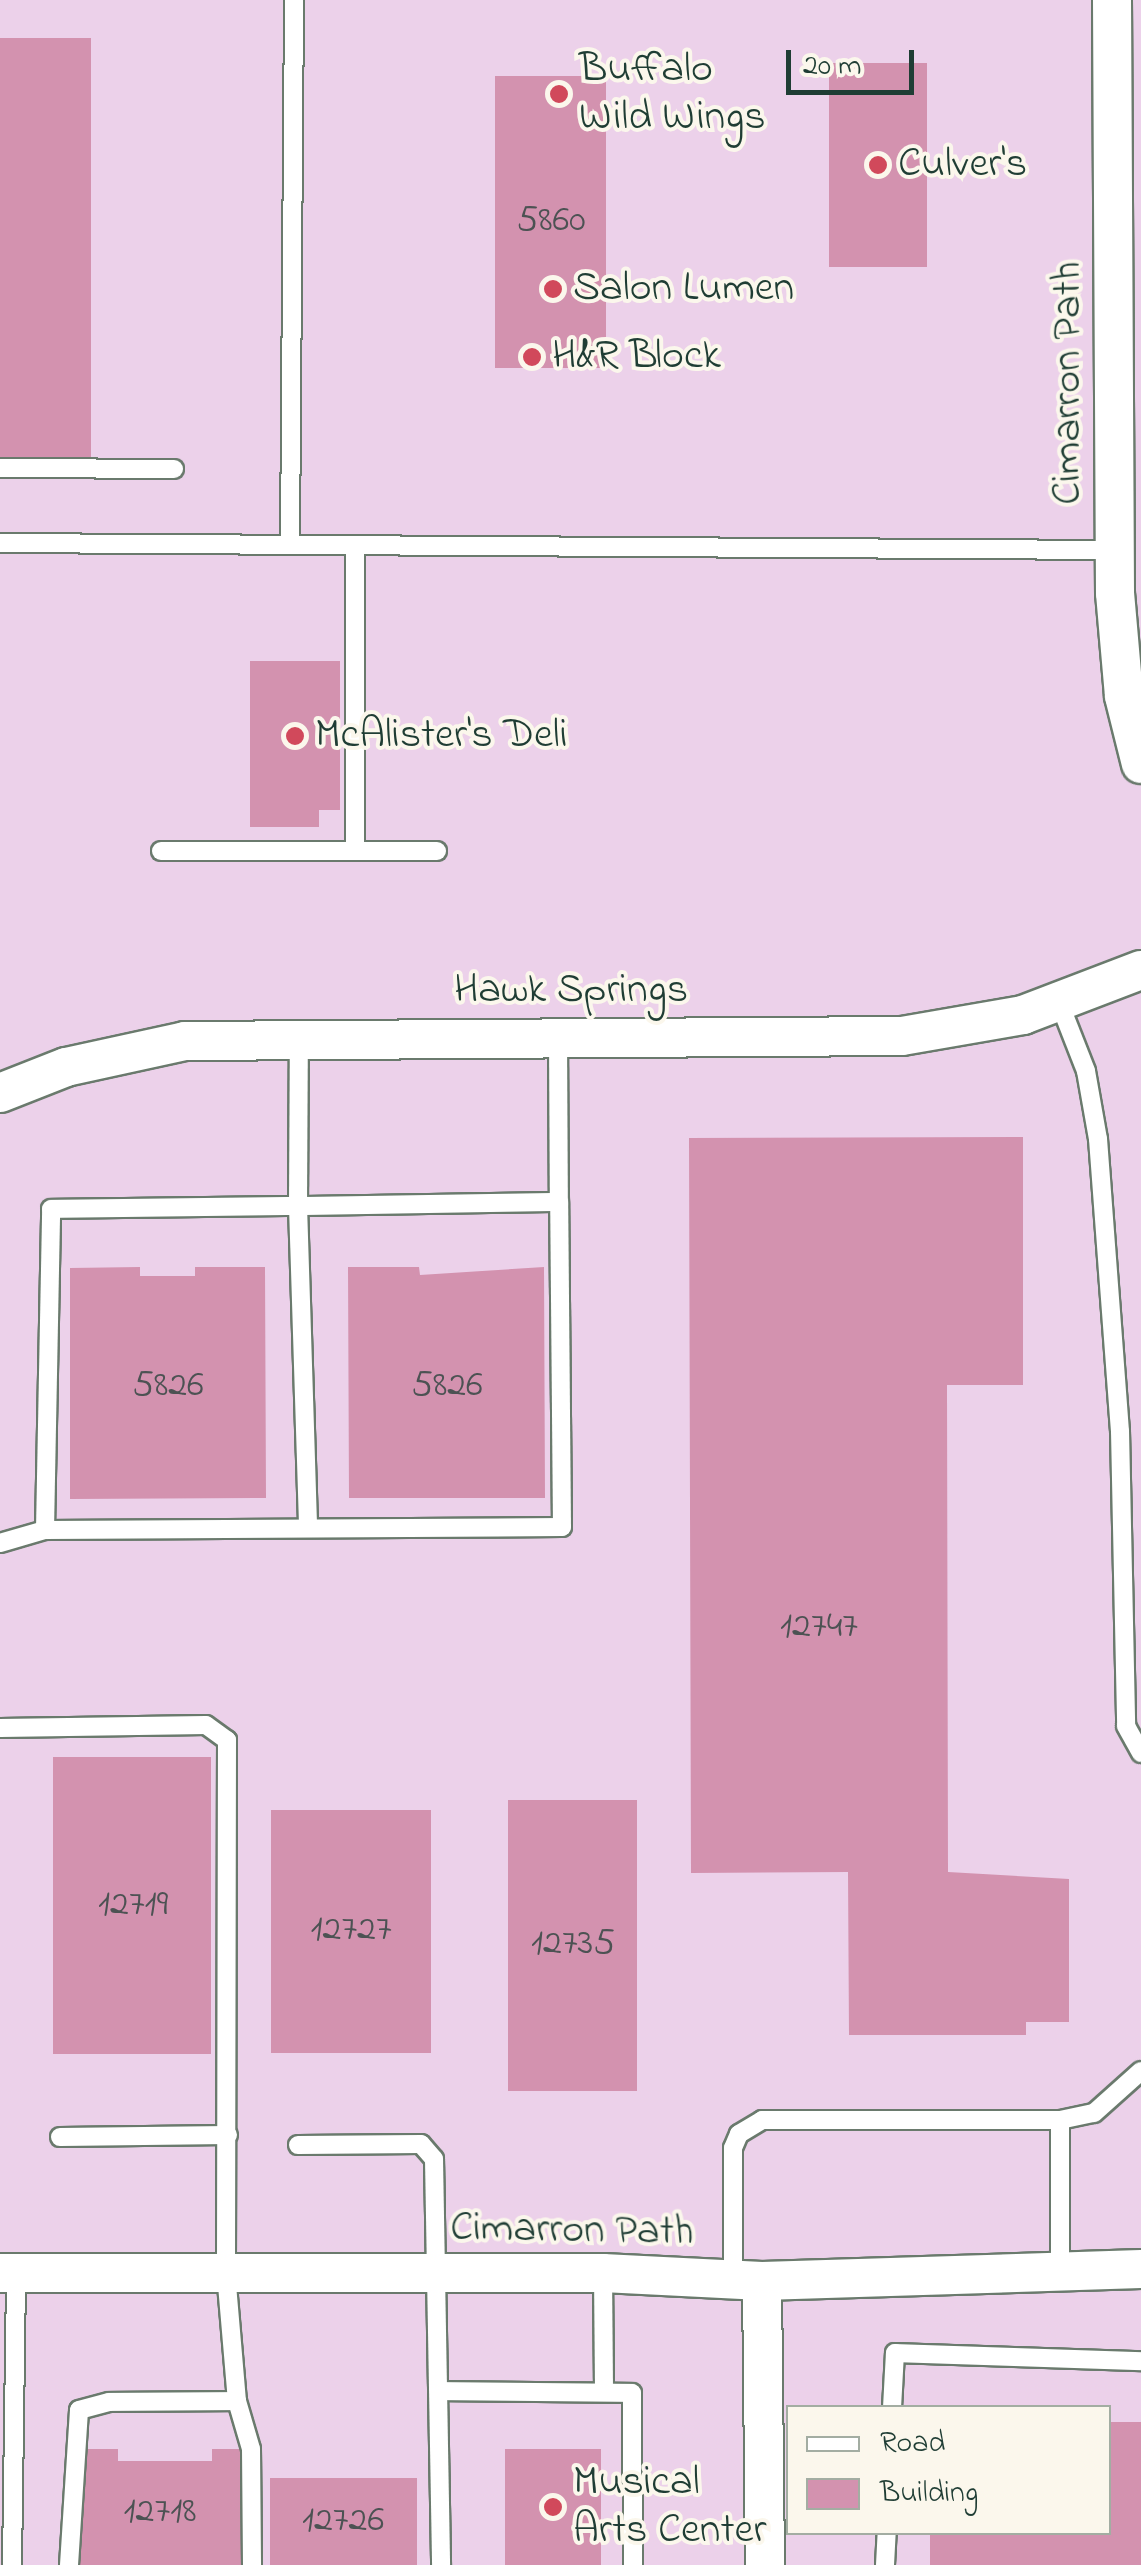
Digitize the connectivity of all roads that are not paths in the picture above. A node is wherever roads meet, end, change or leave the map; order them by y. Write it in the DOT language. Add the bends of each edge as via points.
graph roads {
  1 [pos="294,0"];
  2 [pos="1112,0"];
  3 [pos="0,468"];
  4 [pos="174,469"];
  5 [pos="0,543"];
  6 [pos="290,544"];
  7 [pos="355,545"];
  8 [pos="1115,550"];
  9 [pos="1129,613"];
  10 [pos="1141,764"];
  11 [pos="161,851"];
  12 [pos="354,852"];
  13 [pos="437,852"];
  14 [pos="1141,970"];
  15 [pos="1059,1002"];
  16 [pos="558,1036"];
  17 [pos="300,1038"];
  18 [pos="0,1094"];
  19 [pos="559,1202"];
  20 [pos="298,1206"];
  21 [pos="308,1527"];
  22 [pos="45,1530"];
  23 [pos="0,1543"];
  24 [pos="0,1728"];
  25 [pos="1141,1753"];
  26 [pos="1141,2071"];
  27 [pos="1060,2120"];
  28 [pos="228,2135"];
  29 [pos="60,2137"];
  30 [pos="298,2145"];
  31 [pos="1141,2269"];
  32 [pos="8,2274"];
  33 [pos="226,2274"];
  34 [pos="439,2274"];
  35 [pos="602,2274"];
  36 [pos="1060,2275"];
  37 [pos="748,2280"];
  38 [pos="1141,2361"];
  39 [pos="7,2368"];
  40 [pos="440,2391"];
  41 [pos="604,2392"];
  42 [pos="237,2401"];
  43 [pos="892,2405"];
  44 [pos="886,2535"];
  45 [pos="12,2565"];
  46 [pos="70,2565"];
  47 [pos="252,2565"];
  48 [pos="440,2565"];
  49 [pos="633,2565"];
  50 [pos="765,2565"];
  51 [pos="885,2565"];
  1 -- 6 [label="lane"];
  2 -- 8 [label="street, Cimarron Path"];
  3 -- 4 [label="lane"];
  5 -- 6 [label="lane"];
  6 -- 7 [label="lane"];
  7 -- 8 [label="lane"];
  7 -- 12 [label="lane"];
  8 -- 9 [label="street, Cimarron Path"];
  9 -- 10 [label="street, Cimarron Path" via="1124,696"];
  11 -- 12 [label="lane"];
  12 -- 13 [label="lane"];
  14 -- 15 [label="street, Hawk Springs"];
  15 -- 16 [label="street, Hawk Springs" via="963,1029 902,1036"];
  15 -- 25 [label="lane" via="1086,1071 1098,1138 1120,1431 1126,1726"];
  16 -- 17 [label="street, Hawk Springs"];
  16 -- 19 [label="lane"];
  17 -- 18 [label="street, Hawk Springs" via="186,1042 125,1052"];
  17 -- 20 [label="lane"];
  19 -- 20 [label="lane"];
  19 -- 21 [label="lane" via="562,1527"];
  20 -- 21 [label="lane"];
  20 -- 22 [label="lane" via="51,1209"];
  21 -- 22 [label="lane"];
  22 -- 23 [label="lane"];
  24 -- 28 [label="lane" via="206,1725 227,1740"];
  26 -- 27 [label="lane" via="1094,2112"];
  27 -- 36 [label="lane"];
  27 -- 37 [label="lane" via="762,2120 739,2134 733,2148"];
  28 -- 29 [label="lane"];
  28 -- 33 [label="lane"];
  30 -- 34 [label="lane" via="421,2144 434,2159"];
  31 -- 36 [label="street, Cimarron Path"];
  32 -- 33 [label="street, Cimarron Path"];
  32 -- 39 [label="lane"];
  33 -- 34 [label="street, Cimarron Path"];
  33 -- 42 [label="lane"];
  34 -- 35 [label="street, Cimarron Path"];
  34 -- 40 [label="lane"];
  35 -- 37 [label="street, Cimarron Path"];
  35 -- 41 [label="lane"];
  36 -- 37 [label="street, Cimarron Path"];
  37 -- 50 [label="street"];
  38 -- 43 [label="lane" via="895,2353"];
  39 -- 45 [label="lane"];
  40 -- 41 [label="lane"];
  40 -- 48 [label="lane"];
  41 -- 49 [label="lane" via="632,2392"];
  42 -- 46 [label="lane" via="108,2402 79,2410"];
  42 -- 47 [label="lane" via="251,2448"];
  44 -- 51 [label="lane"];
}
